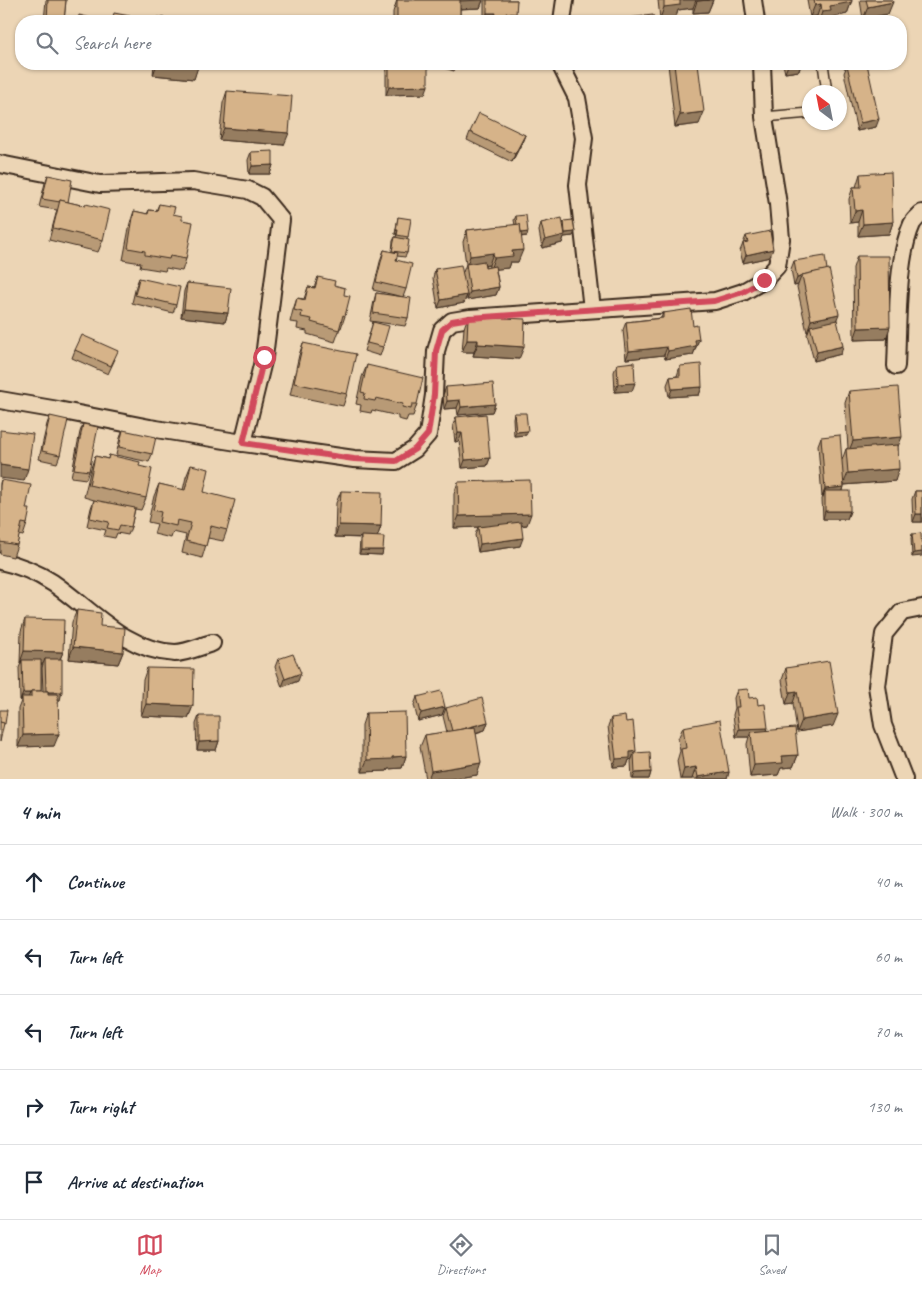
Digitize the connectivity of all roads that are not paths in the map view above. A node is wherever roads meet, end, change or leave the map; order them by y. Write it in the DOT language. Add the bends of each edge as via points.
graph roads {
  1 [pos="564,0"];
  2 [pos="753,0"];
  3 [pos="563,15"];
  4 [pos="755,15"];
  5 [pos="563,70"];
  6 [pos="762,70"];
  7 [pos="825,70"];
  8 [pos="826,85"];
  9 [pos="802,114"];
  10 [pos="764,117"];
  11 [pos="0,164"];
  12 [pos="922,213"];
  13 [pos="592,309"];
  14 [pos="896,366"];
  15 [pos="0,400"];
  16 [pos="243,443"];
  17 [pos="0,561"];
  18 [pos="922,608"];
  19 [pos="212,643"];
  20 [pos="904,779"];
  1 -- 3 [label="street"];
  2 -- 4 [label="street"];
  5 -- 13 [label="street" via="577,98 584,138 578,185"];
  6 -- 10 [label="street"];
  7 -- 8 [label="lane"];
  9 -- 10 [label="lane"];
  10 -- 13 [label="street" via="778,204 781,240 777,266 764,280 743,292 714,301"];
  11 -- 16 [label="street" via="100,184 202,182 248,190 262,197 274,209 281,220 264,357"];
  12 -- 14 [label="street" via="912,223 904,249"];
  13 -- 16 [label="street" via="452,321 442,330 436,351 428,434 415,449 396,461 354,459"];
  15 -- 16 [label="street"];
  17 -- 19 [label="street" via="23,566 53,583 123,636 149,649 176,653"];
  18 -- 20 [label="street" via="902,612 884,634 878,686 883,726"];
}
